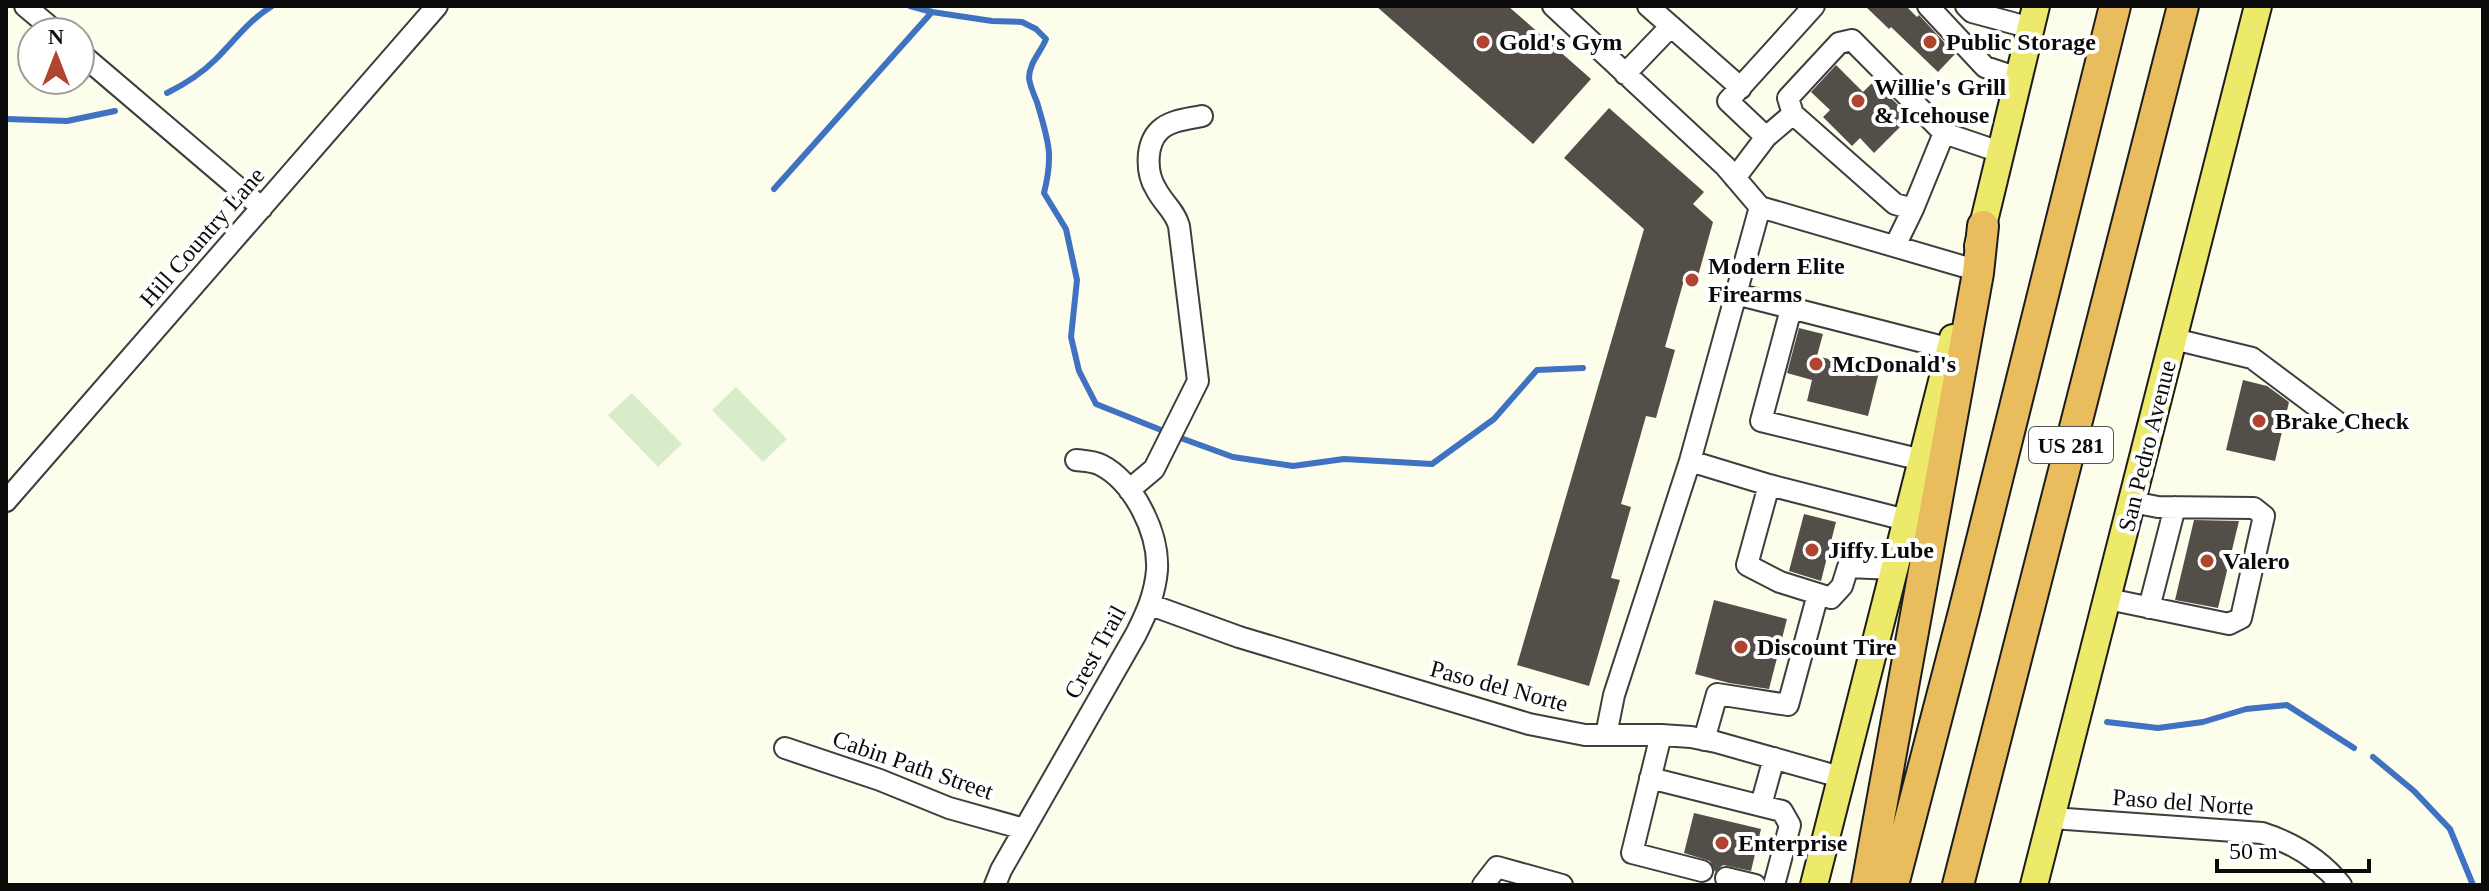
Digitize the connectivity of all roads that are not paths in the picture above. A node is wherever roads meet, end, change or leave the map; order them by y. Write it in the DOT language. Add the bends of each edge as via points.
graph roads {
  1 [pos="437,6"];
  2 [pos="1553,6"];
  3 [pos="1648,6"];
  4 [pos="1814,6"];
  5 [pos="1928,6"];
  6 [pos="2115,6"];
  7 [pos="2183,6"];
  8 [pos="2258,6"];
  9 [pos="1974,8"];
  10 [pos="2033,17"];
  11 [pos="1671,26"];
  12 [pos="96,67"];
  13 [pos="1625,74"];
  14 [pos="2018,78"];
  15 [pos="1741,88"];
  16 [pos="1790,106"];
  17 [pos="1202,116"];
  18 [pos="1944,133"];
  19 [pos="1766,137"];
  20 [pos="2000,152"];
  21 [pos="1735,178"];
  22 [pos="1760,207"];
  23 [pos="262,208"];
  24 [pos="1913,209"];
  25 [pos="1983,226"];
  26 [pos="1895,246"];
  27 [pos="1975,271"];
  28 [pos="1736,294"];
  29 [pos="1791,309"];
  30 [pos="2174,339"];
  31 [pos="1951,349"];
  32 [pos="2336,421"];
  33 [pos="1076,460"];
  34 [pos="1922,460"];
  35 [pos="1690,461"];
  36 [pos="1769,485"];
  37 [pos="1129,490"];
  38 [pos="6,501"];
  39 [pos="2132,502"];
  40 [pos="2175,507"];
  41 [pos="1906,520"];
  42 [pos="1894,569"];
  43 [pos="1818,594"];
  44 [pos="2108,599"];
  45 [pos="1151,605"];
  46 [pos="2149,608"];
  47 [pos="1606,735"];
  48 [pos="1661,735"];
  49 [pos="1704,740"];
  50 [pos="785,748"];
  51 [pos="1774,758"];
  52 [pos="1840,777"];
  53 [pos="1650,778"];
  54 [pos="1761,805"];
  55 [pos="2052,818"];
  56 [pos="1024,829"];
  57 [pos="1702,871"];
  58 [pos="1726,878"];
  59 [pos="995,885"];
  60 [pos="1483,885"];
  61 [pos="1562,885"];
  62 [pos="1755,885"];
  63 [pos="1774,885"];
  64 [pos="1814,885"];
  65 [pos="1867,885"];
  66 [pos="1893,885"];
  67 [pos="1958,885"];
  68 [pos="2034,885"];
  69 [pos="2341,885"];
  1 -- 23 [label="street, Hill Country Lane"];
  2 -- 13 [label="street"];
  3 -- 11 [label="street"];
  4 -- 15 [label="street"];
  5 -- 14 [label="street" via="1985,67"];
  6 -- 66 [label="highway, US 281"];
  7 -- 67 [label="highway, US 281"];
  8 -- 30 [label="main road, San Pedro Avenue"];
  9 -- 10 [label="street"];
  10 -- 14 [label="main road"];
  11 -- 13 [label="street"];
  11 -- 15 [label="street"];
  12 -- 23 [label="street"];
  13 -- 21 [label="street"];
  14 -- 20 [label="main road"];
  15 -- 19 [label="street" via="1728,101"];
  16 -- 18 [label="street" via="1839,43 1852,40"];
  16 -- 19 [label="street"];
  16 -- 24 [label="street" via="1895,204"];
  17 -- 37 [label="street" via="1161,129 1150,152 1153,186 1179,226 1199,374 1164,453"];
  18 -- 20 [label="street"];
  18 -- 24 [label="street"];
  19 -- 21 [label="street"];
  20 -- 25 [label="main road"];
  21 -- 22 [label="street"];
  22 -- 26 [label="street"];
  22 -- 28 [label="street"];
  23 -- 38 [label="street, Hill Country Lane"];
  24 -- 26 [label="street"];
  25 -- 27 [label="highway"];
  26 -- 27 [label="street"];
  27 -- 31 [label="main road"];
  27 -- 65 [label="highway"];
  28 -- 29 [label="street"];
  28 -- 35 [label="street"];
  29 -- 31 [label="street"];
  29 -- 34 [label="street" via="1761,421"];
  30 -- 32 [label="street" via="2252,358"];
  30 -- 39 [label="main road, San Pedro Avenue"];
  31 -- 34 [label="main road"];
  33 -- 37 [label="street, Crest Trail" via="1102,465"];
  34 -- 41 [label="main road"];
  35 -- 36 [label="street"];
  35 -- 47 [label="street" via="1614,695"];
  36 -- 41 [label="street"];
  36 -- 43 [label="street" via="1747,565"];
  37 -- 45 [label="street, Crest Trail" via="1155,546"];
  39 -- 40 [label="street"];
  39 -- 44 [label="main road, San Pedro Avenue"];
  40 -- 46 [label="street"];
  40 -- 46 [label="street" via="2254,508 2264,516 2241,618 2229,624"];
  41 -- 42 [label="main road"];
  42 -- 43 [label="street" via="1848,567 1831,598"];
  42 -- 52 [label="main road"];
  43 -- 49 [label="street" via="1788,705 1717,694"];
  44 -- 46 [label="street"];
  44 -- 55 [label="main road, San Pedro Avenue"];
  45 -- 47 [label="street, Paso del Norte" via="1239,637 1529,724"];
  45 -- 56 [label="street, Crest Trail"];
  47 -- 48 [label="street, Paso del Norte"];
  48 -- 49 [label="street, Paso del Norte"];
  48 -- 53 [label="street"];
  49 -- 51 [label="street, Paso del Norte"];
  50 -- 56 [label="street, Cabin Path Street" via="949,808"];
  51 -- 52 [label="street, Paso del Norte"];
  51 -- 54 [label="street"];
  52 -- 64 [label="main road"];
  53 -- 54 [label="street"];
  53 -- 57 [label="street" via="1632,853"];
  54 -- 63 [label="street" via="1782,811 1790,825"];
  55 -- 68 [label="main road, San Pedro Avenue"];
  55 -- 69 [label="street, Paso del Norte" via="2262,833 2290,842"];
  56 -- 59 [label="street, Crest Trail"];
  58 -- 62 [label="street"];
  60 -- 61 [label="street" via="1497,867"];
}
